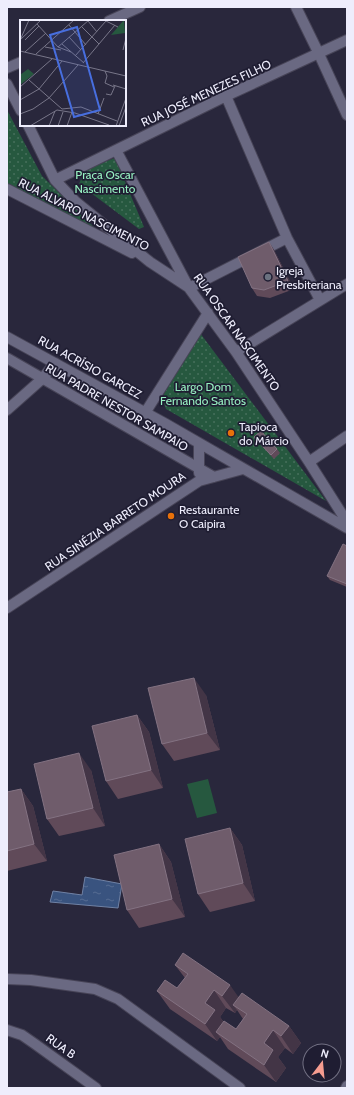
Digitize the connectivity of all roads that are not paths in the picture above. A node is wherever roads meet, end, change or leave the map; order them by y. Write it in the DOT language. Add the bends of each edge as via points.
graph roads {
  1 [pos="140,7"];
  2 [pos="296,7"];
  3 [pos="111,20"];
  4 [pos="347,40"];
  5 [pos="319,54"];
  6 [pos="20,62"];
  7 [pos="7,68"];
  8 [pos="7,84"];
  9 [pos="226,96"];
  10 [pos="20,109"];
  11 [pos="347,115"];
  12 [pos="28,126"];
  13 [pos="116,150"];
  14 [pos="55,180"];
  15 [pos="7,189"];
  16 [pos="287,238"];
  17 [pos="150,262"];
  18 [pos="347,284"];
  19 [pos="189,288"];
  20 [pos="320,300"];
  21 [pos="208,313"];
  22 [pos="7,337"];
  23 [pos="236,352"];
  24 [pos="7,358"];
  25 [pos="55,363"];
  26 [pos="42,379"];
  27 [pos="7,410"];
  28 [pos="145,413"];
  29 [pos="347,436"];
  30 [pos="199,443"];
  31 [pos="310,462"];
  32 [pos="200,468"];
  33 [pos="243,469"];
  34 [pos="214,477"];
  35 [pos="199,481"];
  36 [pos="347,522"];
  37 [pos="347,528"];
  38 [pos="7,608"];
  39 [pos="7,979"];
  40 [pos="7,1030"];
  41 [pos="96,1088"];
  42 [pos="240,1088"];
  1 -- 3 [label="street"];
  2 -- 5 [label="street"];
  4 -- 5 [label="street, RUA JOSÉ MENEZES FILHO"];
  5 -- 9 [label="street, RUA JOSÉ MENEZES FILHO"];
  5 -- 11 [label="street"];
  6 -- 7 [label="street"];
  8 -- 10 [label="street"];
  9 -- 13 [label="street, RUA JOSÉ MENEZES FILHO"];
  9 -- 16 [label="street"];
  12 -- 14 [label="street"];
  13 -- 14 [label="street, RUA JOSÉ MENEZES FILHO"];
  13 -- 19 [label="street, RUA OSCAR NASCIMENTO"];
  14 -- 17 [label="street" via="76,202"];
  15 -- 17 [label="street, RUA ALVARO NASCIMENTO"];
  16 -- 19 [label="street"];
  16 -- 20 [label="street"];
  17 -- 19 [label="street"];
  18 -- 20 [label="street"];
  19 -- 21 [label="street, RUA OSCAR NASCIMENTO"];
  20 -- 23 [label="street"];
  21 -- 23 [label="street, RUA OSCAR NASCIMENTO"];
  21 -- 28 [label="street"];
  22 -- 25 [label="street, RUA ACRÍSIO GARCEZ"];
  23 -- 31 [label="street, RUA OSCAR NASCIMENTO"];
  24 -- 26 [label="street, RUA PADRE NESTOR SAMPAIO"];
  25 -- 26 [label="street"];
  25 -- 28 [label="street, RUA ACRÍSIO GARCEZ"];
  26 -- 27 [label="street"];
  26 -- 32 [label="street, RUA PADRE NESTOR SAMPAIO"];
  28 -- 30 [label="street, RUA ACRÍSIO GARCEZ"];
  29 -- 31 [label="street"];
  30 -- 32 [label="street"];
  30 -- 33 [label="street, RUA ACRÍSIO GARCEZ"];
  31 -- 36 [label="street, RUA OSCAR NASCIMENTO"];
  32 -- 34 [label="street, RUA PADRE NESTOR SAMPAIO"];
  32 -- 35 [label="street"];
  33 -- 34 [label="street, RUA SINÉZIA BARRETO MOURA"];
  33 -- 37 [label="street, RUA ACRÍSIO GARCEZ"];
  34 -- 35 [label="street, RUA SINÉZIA BARRETO MOURA"];
  35 -- 38 [label="street, RUA SINÉZIA BARRETO MOURA"];
  39 -- 42 [label="street" via="95,989 118,999"];
  40 -- 41 [label="street, RUA B" via="22,1035"];
}
